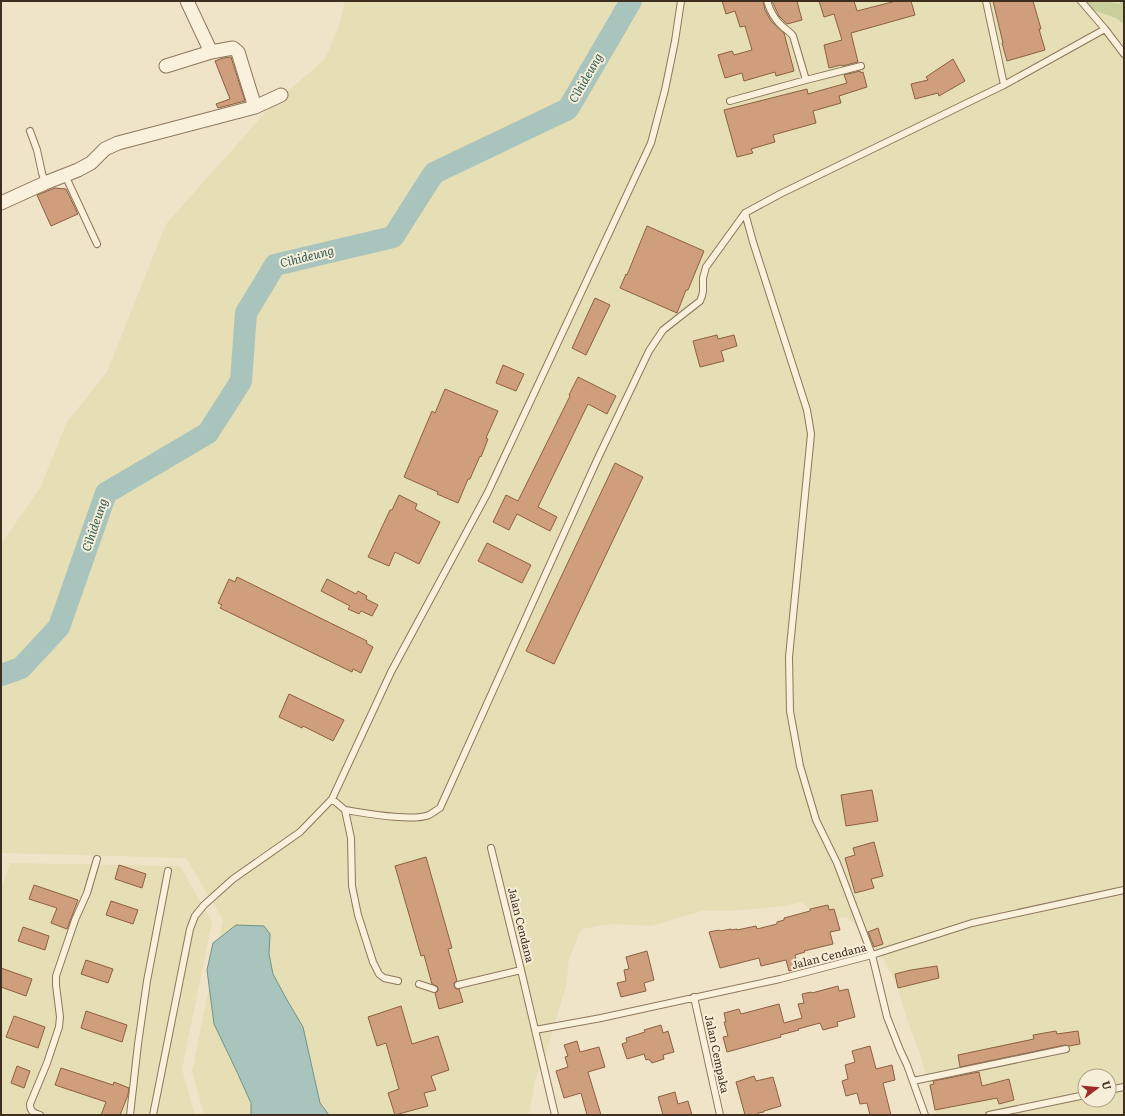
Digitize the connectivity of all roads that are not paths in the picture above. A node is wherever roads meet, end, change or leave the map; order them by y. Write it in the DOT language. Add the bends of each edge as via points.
graph roads {
  1 [pos="187,1"];
  2 [pos="681,1"];
  3 [pos="767,1"];
  4 [pos="986,1"];
  5 [pos="1081,1"];
  6 [pos="1105,29"];
  7 [pos="211,52"];
  8 [pos="1124,54"];
  9 [pos="166,66"];
  10 [pos="861,66"];
  11 [pos="806,80"];
  12 [pos="1004,85"];
  13 [pos="281,95"];
  14 [pos="730,101"];
  15 [pos="255,108"];
  16 [pos="30,131"];
  17 [pos="65,175"];
  18 [pos="45,183"];
  19 [pos="1,203"];
  20 [pos="745,213"];
  21 [pos="97,244"];
  22 [pos="332,799"];
  23 [pos="345,810"];
  24 [pos="491,848"];
  25 [pos="97,859"];
  26 [pos="168,871"];
  27 [pos="1124,890"];
  28 [pos="872,955"];
  29 [pos="522,970"];
  30 [pos="398,981"];
  31 [pos="419,984"];
  32 [pos="458,985"];
  33 [pos="434,989"];
  34 [pos="694,997"];
  35 [pos="535,1030"];
  36 [pos="1066,1049"];
  37 [pos="913,1081"];
  38 [pos="1077,1097"];
  39 [pos="40,1115"];
  40 [pos="130,1115"];
  41 [pos="153,1115"];
  42 [pos="555,1115"];
  43 [pos="720,1115"];
  44 [pos="925,1115"];
  45 [pos="990,1115"];
  1 -- 7 [label="street"];
  2 -- 22 [label="lane" via="665,90 651,143 487,494 391,672"];
  3 -- 11 [label="lane" via="772,15 793,36"];
  4 -- 12 [label="lane"];
  5 -- 6 [label="lane"];
  6 -- 8 [label="lane"];
  6 -- 12 [label="lane"];
  7 -- 9 [label="street"];
  7 -- 15 [label="street" via="233,48 238,52"];
  10 -- 11 [label="lane"];
  11 -- 14 [label="lane"];
  12 -- 20 [label="lane"];
  13 -- 15 [label="street"];
  15 -- 17 [label="street" via="118,143 105,149 91,163"];
  16 -- 18 [label="lane"];
  17 -- 18 [label="street"];
  17 -- 21 [label="lane"];
  18 -- 19 [label="street"];
  20 -- 23 [label="lane" via="706,267 702,278 703,290 700,301 664,330 649,351 440,808 429,815 414,818"];
  20 -- 28 [label="lane" via="807,410 811,434 789,657 790,711 800,766 816,820 837,863"];
  22 -- 23 [label="lane"];
  22 -- 41 [label="lane" via="300,832 233,879 195,916 190,929"];
  23 -- 30 [label="lane" via="351,838 352,886 360,922 379,974 384,978"];
  24 -- 29 [label="lane, Jalan Cendana"];
  25 -- 39 [label="lane" via="56,976 59,1027 30,1104 30,1109"];
  26 -- 40 [label="lane" via="147,981"];
  27 -- 28 [label="lane, Jalan Cendana" via="972,923"];
  28 -- 34 [label="lane, Jalan Cendana" via="780,979"];
  28 -- 37 [label="lane" via="888,1017"];
  29 -- 32 [label="lane"];
  29 -- 35 [label="lane, Jalan Cendana"];
  31 -- 33 [label="lane"];
  34 -- 35 [label="lane, Jalan Cendana"];
  34 -- 43 [label="lane, Jalan Cempaka"];
  35 -- 42 [label="lane, Jalan Cendana"];
  36 -- 37 [label="lane"];
  37 -- 44 [label="lane"];
  38 -- 45 [label="lane"];
}
